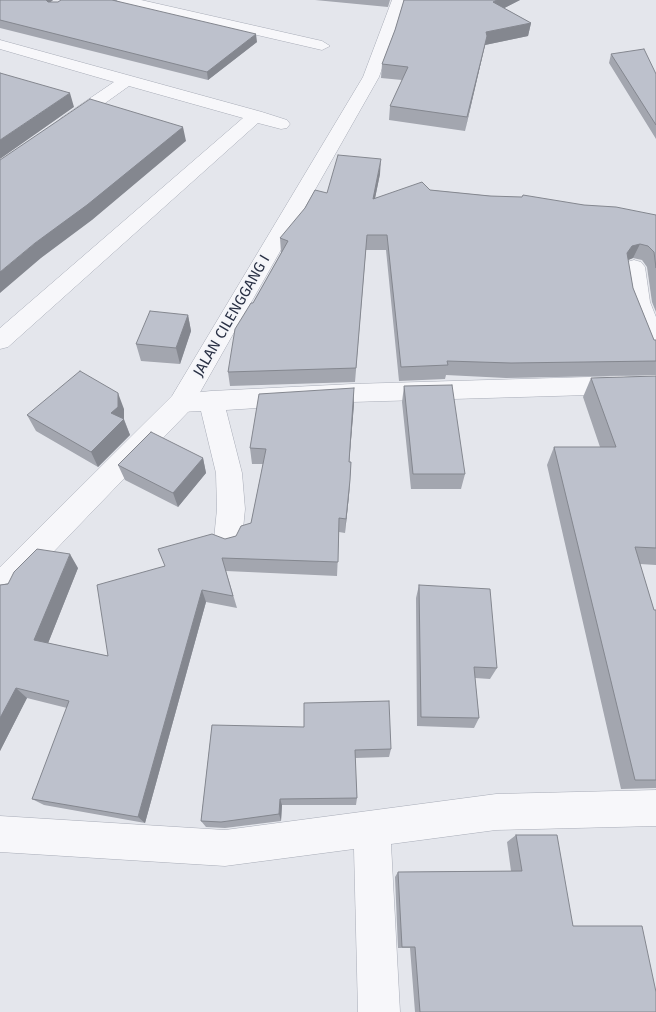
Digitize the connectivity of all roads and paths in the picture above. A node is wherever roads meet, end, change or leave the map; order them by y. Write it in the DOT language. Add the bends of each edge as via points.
graph roads {
  1 [pos="123,0"];
  2 [pos="400,0"];
  3 [pos="322,46"];
  4 [pos="3,47"];
  5 [pos="127,80"];
  6 [pos="256,116"];
  7 [pos="281,124"];
  8 [pos="55,130"];
  9 [pos="634,267"];
  10 [pos="0,341"];
  11 [pos="656,347"];
  12 [pos="656,384"];
  13 [pos="211,400"];
  14 [pos="181,403"];
  15 [pos="228,539"];
  16 [pos="0,587"];
  17 [pos="656,808"];
  18 [pos="372,827"];
  19 [pos="0,834"];
  20 [pos="379,1012"];
  1 -- 3 [label="street"];
  2 -- 14 [label="street, JALAN CILENGGANG I" via="371,76"];
  4 -- 5 [label="street"];
  5 -- 6 [label="street"];
  5 -- 8 [label="street"];
  6 -- 7 [label="street"];
  6 -- 10 [label="street"];
  9 -- 11 [label="street" via="639,302"];
  12 -- 13 [label="street"];
  13 -- 14 [label="street"];
  13 -- 15 [label="street" via="229,473 231,509"];
  14 -- 16 [label="street, JALAN CILENGGANG I"];
  17 -- 18 [label="street" via="496,812"];
  18 -- 19 [label="street" via="225,848"];
  18 -- 20 [label="street"];
}
